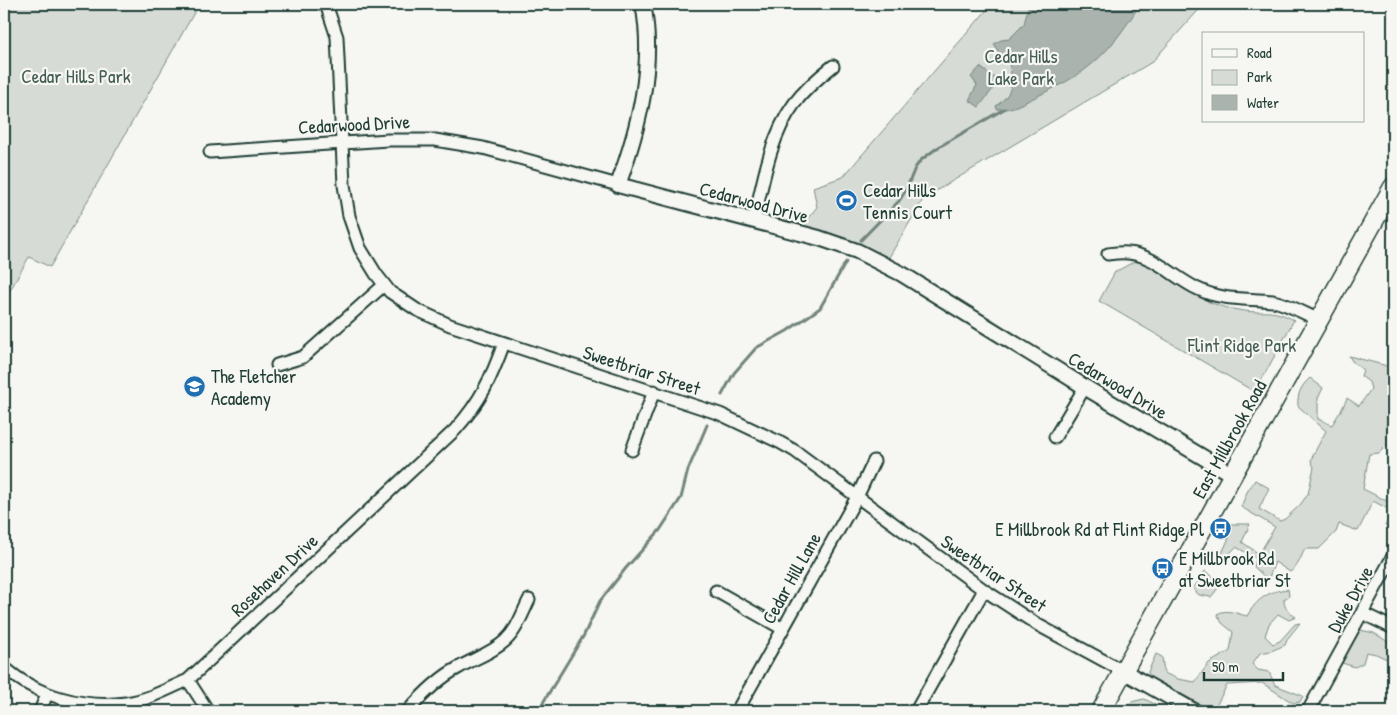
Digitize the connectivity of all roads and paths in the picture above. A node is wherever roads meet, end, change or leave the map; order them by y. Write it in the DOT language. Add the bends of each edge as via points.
graph roads {
  1 [pos="326,4"];
  2 [pos="643,4"];
  3 [pos="833,66"];
  4 [pos="342,143"];
  5 [pos="210,152"];
  6 [pos="618,184"];
  7 [pos="1393,187"];
  8 [pos="754,221"];
  9 [pos="1108,254"];
  10 [pos="384,285"];
  11 [pos="1320,320"];
  12 [pos="504,343"];
  13 [pos="277,365"];
  14 [pos="1085,387"];
  15 [pos="654,392"];
  16 [pos="1055,437"];
  17 [pos="632,450"];
  18 [pos="874,461"];
  19 [pos="1233,476"];
  20 [pos="857,497"];
  21 [pos="1393,556"];
  22 [pos="716,590"];
  23 [pos="984,590"];
  24 [pos="529,600"];
  25 [pos="1362,613"];
  26 [pos="1393,628"];
  27 [pos="783,629"];
  28 [pos="4,667"];
  29 [pos="1123,671"];
  30 [pos="188,680"];
  31 [pos="47,694"];
  32 [pos="40,711"];
  33 [pos="208,711"];
  34 [pos="408,711"];
  35 [pos="737,711"];
  36 [pos="916,711"];
  37 [pos="1100,711"];
  38 [pos="1194,711"];
  39 [pos="1308,711"];
  1 -- 4 [label="street, Sweetbriar Street" via="337,37"];
  2 -- 6 [label="street" via="647,73"];
  3 -- 8 [label="street" via="794,104 780,130"];
  4 -- 5 [label="street, Cedarwood Drive"];
  4 -- 6 [label="street, Cedarwood Drive" via="411,139 468,144"];
  4 -- 10 [label="street, Sweetbriar Street" via="349,216 360,248"];
  6 -- 8 [label="street, Cedarwood Drive"];
  7 -- 11 [label="main road, East Millbrook Road"];
  8 -- 14 [label="street, Cedarwood Drive" via="819,238 871,257"];
  9 -- 11 [label="street" via="1136,254 1154,261 1198,289 1240,300 1275,302"];
  10 -- 12 [label="street, Sweetbriar Street" via="417,310"];
  10 -- 13 [label="street" via="302,357"];
  11 -- 19 [label="main road, East Millbrook Road"];
  12 -- 15 [label="street, Sweetbriar Street"];
  12 -- 30 [label="street, Rosehaven Drive" via="488,386 455,430"];
  14 -- 16 [label="street"];
  14 -- 19 [label="street, Cedarwood Drive"];
  15 -- 17 [label="street"];
  15 -- 20 [label="street, Sweetbriar Street" via="720,414 779,442"];
  18 -- 20 [label="street, Cedar Hill Lane"];
  19 -- 29 [label="main road, East Millbrook Road"];
  20 -- 23 [label="street, Sweetbriar Street"];
  20 -- 27 [label="street, Cedar Hill Lane"];
  21 -- 25 [label="street, Duke Drive"];
  22 -- 27 [label="street"];
  23 -- 29 [label="street, Sweetbriar Street" via="1038,625"];
  23 -- 36 [label="street"];
  24 -- 34 [label="street" via="507,639 455,669"];
  25 -- 26 [label="street"];
  25 -- 39 [label="street, Duke Drive"];
  27 -- 35 [label="street, Cedar Hill Lane"];
  28 -- 31 [label="street, Rosehaven Drive"];
  29 -- 37 [label="main road, East Millbrook Road"];
  29 -- 38 [label="street"];
  30 -- 31 [label="street, Rosehaven Drive" via="160,694 126,703 75,702"];
  30 -- 33 [label="street"];
  31 -- 32 [label="street"];
}
